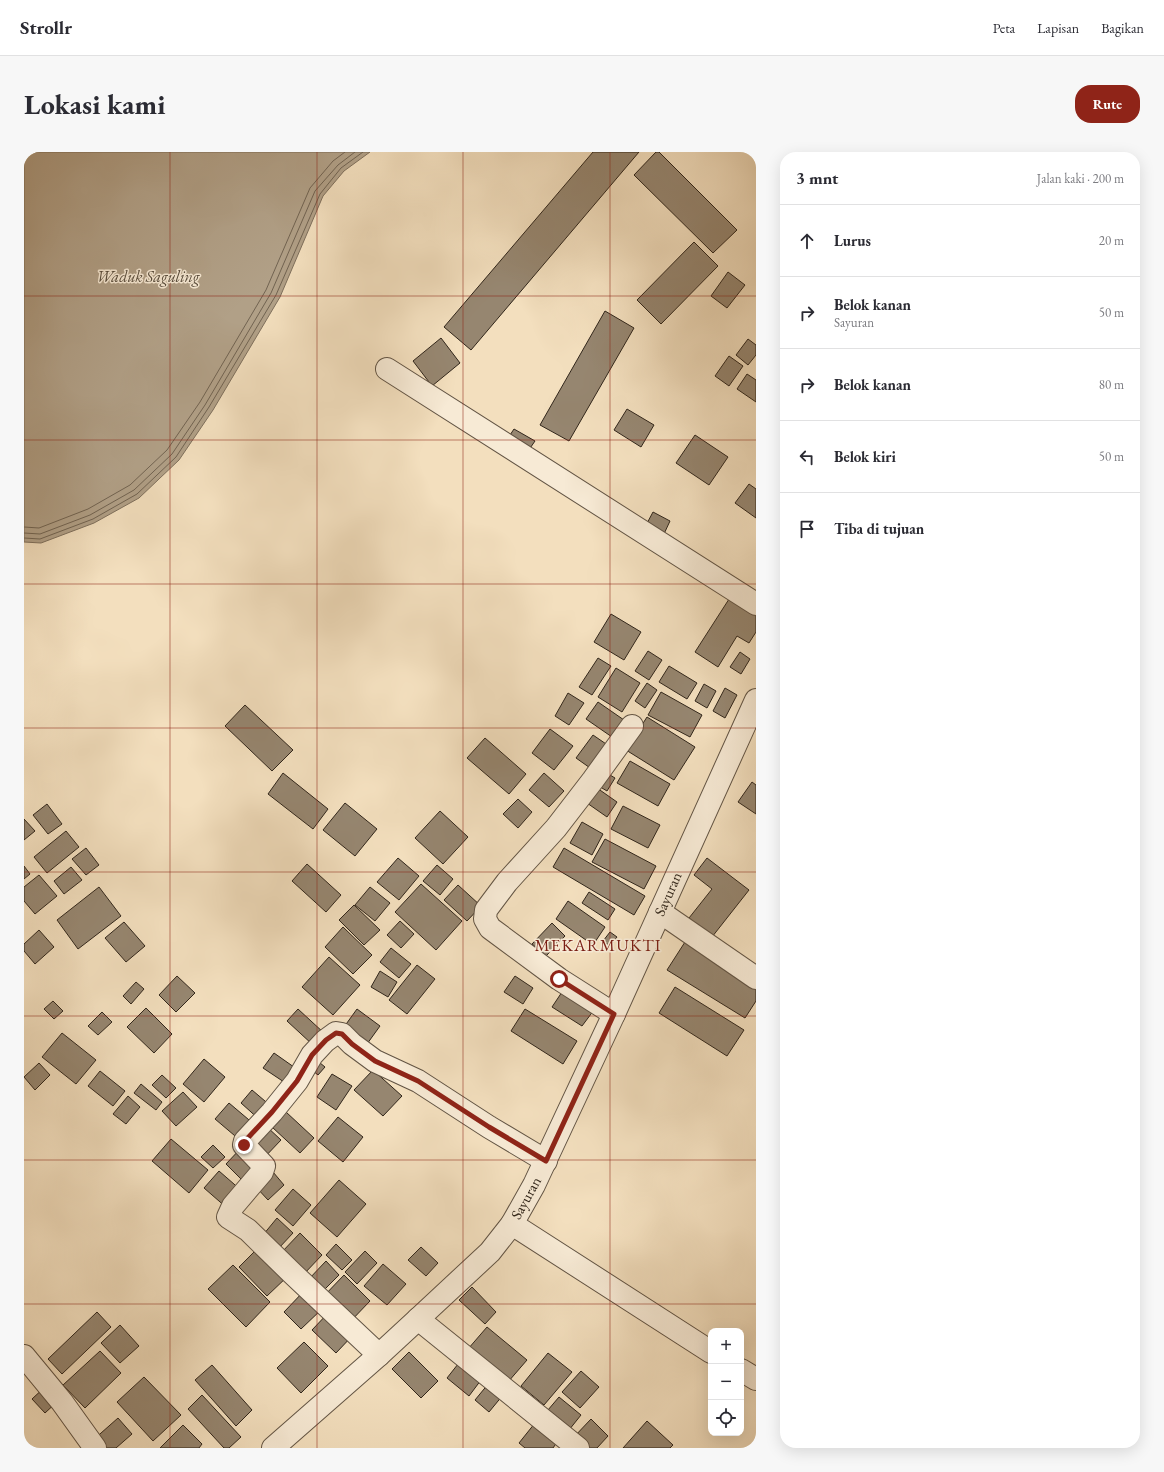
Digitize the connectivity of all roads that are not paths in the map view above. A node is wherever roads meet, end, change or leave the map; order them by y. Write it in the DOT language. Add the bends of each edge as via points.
graph roads {
  1 [pos="386,369"];
  2 [pos="756,604"];
  3 [pos="756,700"];
  4 [pos="632,726"];
  5 [pos="660,912"];
  6 [pos="756,978"];
  7 [pos="614,1014"];
  8 [pos="546,1161"];
  9 [pos="512,1224"];
  10 [pos="418,1319"];
  11 [pos="708,1350"];
  12 [pos="380,1355"];
  13 [pos="24,1356"];
  14 [pos="744,1372"];
  15 [pos="756,1379"];
  16 [pos="95,1448"];
  17 [pos="273,1448"];
  18 [pos="578,1448"];
  1 -- 2 [label="street"];
  3 -- 5 [label="street, Sayuran"];
  4 -- 7 [label="street" via="556,828 507,882 486,910 485,919 490,928 559,979"];
  5 -- 6 [label="street"];
  5 -- 7 [label="street, Sayuran"];
  7 -- 8 [label="street, Sayuran"];
  8 -- 9 [label="street, Sayuran"];
  8 -- 12 [label="street" via="418,1081 375,1061 342,1034 336,1033 326,1040 312,1055 293,1086 245,1141 244,1145 264,1166 228,1216 248,1230"];
  9 -- 10 [label="street, Sayuran" via="490,1252"];
  9 -- 11 [label="street"];
  10 -- 12 [label="street, Sayuran"];
  10 -- 18 [label="street"];
  12 -- 17 [label="street, Sayuran"];
  13 -- 16 [label="street"];
  14 -- 15 [label="street"];
}
